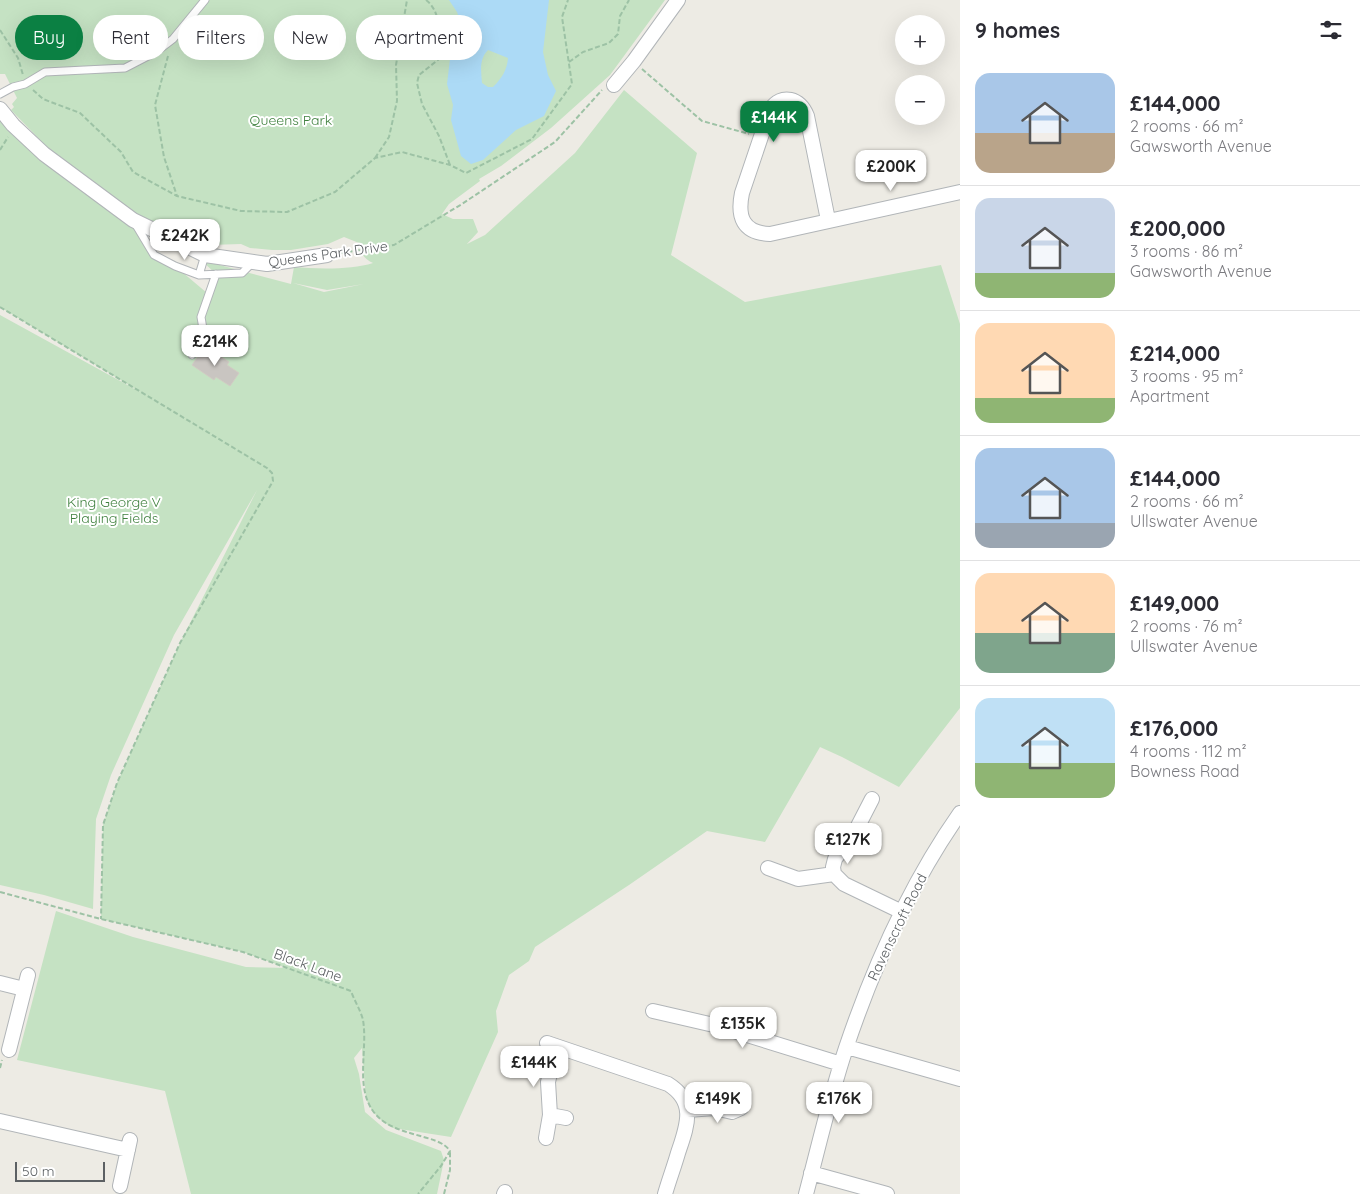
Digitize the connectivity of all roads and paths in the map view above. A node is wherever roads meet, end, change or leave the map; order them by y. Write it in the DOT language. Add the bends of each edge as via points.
graph roads {
  1 [pos="205,0"];
  2 [pos="407,0"];
  3 [pos="426,0"];
  4 [pos="568,0"];
  5 [pos="630,0"];
  6 [pos="678,0"];
  7 [pos="0,30"];
  8 [pos="172,39"];
  9 [pos="634,61"];
  10 [pos="569,62"];
  11 [pos="616,82"];
  12 [pos="25,84"];
  13 [pos="0,94"];
  14 [pos="0,109"];
  15 [pos="11,132"];
  16 [pos="760,138"];
  17 [pos="0,150"];
  18 [pos="375,158"];
  19 [pos="450,165"];
  20 [pos="960,192"];
  21 [pos="177,196"];
  22 [pos="133,220"];
  23 [pos="828,220"];
  24 [pos="204,255"];
  25 [pos="327,255"];
  26 [pos="253,262"];
  27 [pos="216,274"];
  28 [pos="199,275"];
  29 [pos="0,307"];
  30 [pos="192,354"];
  31 [pos="872,799"];
  32 [pos="960,813"];
  33 [pos="768,868"];
  34 [pos="834,874"];
  35 [pos="0,892"];
  36 [pos="902,912"];
  37 [pos="100,919"];
  38 [pos="28,974"];
  39 [pos="0,983"];
  40 [pos="24,989"];
  41 [pos="653,1011"];
  42 [pos="847,1047"];
  43 [pos="9,1050"];
  44 [pos="841,1064"];
  45 [pos="960,1078"];
  46 [pos="741,1108"];
  47 [pos="687,1110"];
  48 [pos="550,1115"];
  49 [pos="566,1118"];
  50 [pos="0,1120"];
  51 [pos="546,1138"];
  52 [pos="450,1151"];
  53 [pos="811,1173"];
  54 [pos="120,1186"];
  55 [pos="418,1194"];
  56 [pos="444,1194"];
  57 [pos="665,1194"];
  58 [pos="806,1194"];
  59 [pos="887,1194"];
  1 -- 8 [label="lane"];
  2 -- 18 [label="path" via="396,65 398,101 389,138"];
  3 -- 19 [label="path" via="432,4 440,30 439,59 419,76 417,83 422,104 440,136"];
  4 -- 10 [label="path" via="562,17"];
  5 -- 10 [label="path" via="620,16 618,34 608,43 583,52"];
  6 -- 9 [label="street"];
  7 -- 12 [label="path" via="18,58"];
  8 -- 12 [label="lane" via="156,52 125,68 45,72"];
  8 -- 21 [label="path" via="155,105 164,157"];
  9 -- 11 [label="street"];
  9 -- 16 [label="path" via="702,121"];
  10 -- 19 [label="path" via="572,84 532,139 466,173"];
  11 -- 25 [label="path, Queens Park Drive" via="610,81 555,142 436,220 394,245"];
  12 -- 13 [label="lane"];
  12 -- 21 [label="path" via="43,99 80,113 121,152 133,172"];
  14 -- 22 [label="street, Queens Park Drive" via="44,154"];
  15 -- 17 [label="path"];
  16 -- 23 [label="street" via="742,193 739,210 744,223 756,231 770,234"];
  16 -- 23 [label="street" via="770,110 778,101 788,99 804,107"];
  18 -- 19 [label="path" via="402,152"];
  18 -- 21 [label="path" via="334,192 287,212 241,212"];
  20 -- 23 [label="street"];
  22 -- 24 [label="street, Queens Park Drive"];
  22 -- 28 [label="lane" via="154,255"];
  24 -- 26 [label="street, Queens Park Drive"];
  24 -- 28 [label="lane"];
  25 -- 26 [label="street, Queens Park Drive" via="267,264"];
  26 -- 27 [label="lane" via="242,273"];
  27 -- 28 [label="lane"];
  27 -- 30 [label="lane" via="201,317 204,335"];
  29 -- 37 [label="path" via="272,473 273,480 180,643 117,783 103,825"];
  31 -- 34 [label="street" via="835,859"];
  32 -- 36 [label="street, Ravenscroft Road"];
  33 -- 34 [label="street" via="798,879"];
  34 -- 36 [label="street" via="844,884"];
  35 -- 37 [label="path, Black Lane"];
  36 -- 42 [label="street, Ravenscroft Road" via="876,968"];
  37 -- 52 [label="path, Black Lane" via="243,952 351,992 363,1019 364,1087 373,1112 392,1128 443,1144"];
  38 -- 40 [label="street"];
  39 -- 40 [label="street"];
  40 -- 43 [label="street"];
  41 -- 44 [label="street" via="718,1026"];
  42 -- 44 [label="street, Ravenscroft Road"];
  42 -- 45 [label="street"];
  44 -- 53 [label="street, Ravenscroft Road"];
  46 -- 47 [label="street" via="732,1112 715,1108"];
  47 -- 48 [label="street" via="681,1095 668,1084 551,1045"];
  47 -- 57 [label="street" via="685,1132"];
  48 -- 49 [label="street"];
  48 -- 51 [label="street"];
  50 -- 54 [label="street" via="129,1145"];
  52 -- 55 [label="path"];
  52 -- 56 [label="path" via="450,1170"];
  53 -- 58 [label="street, Ravenscroft Road"];
  53 -- 59 [label="street"];
}
